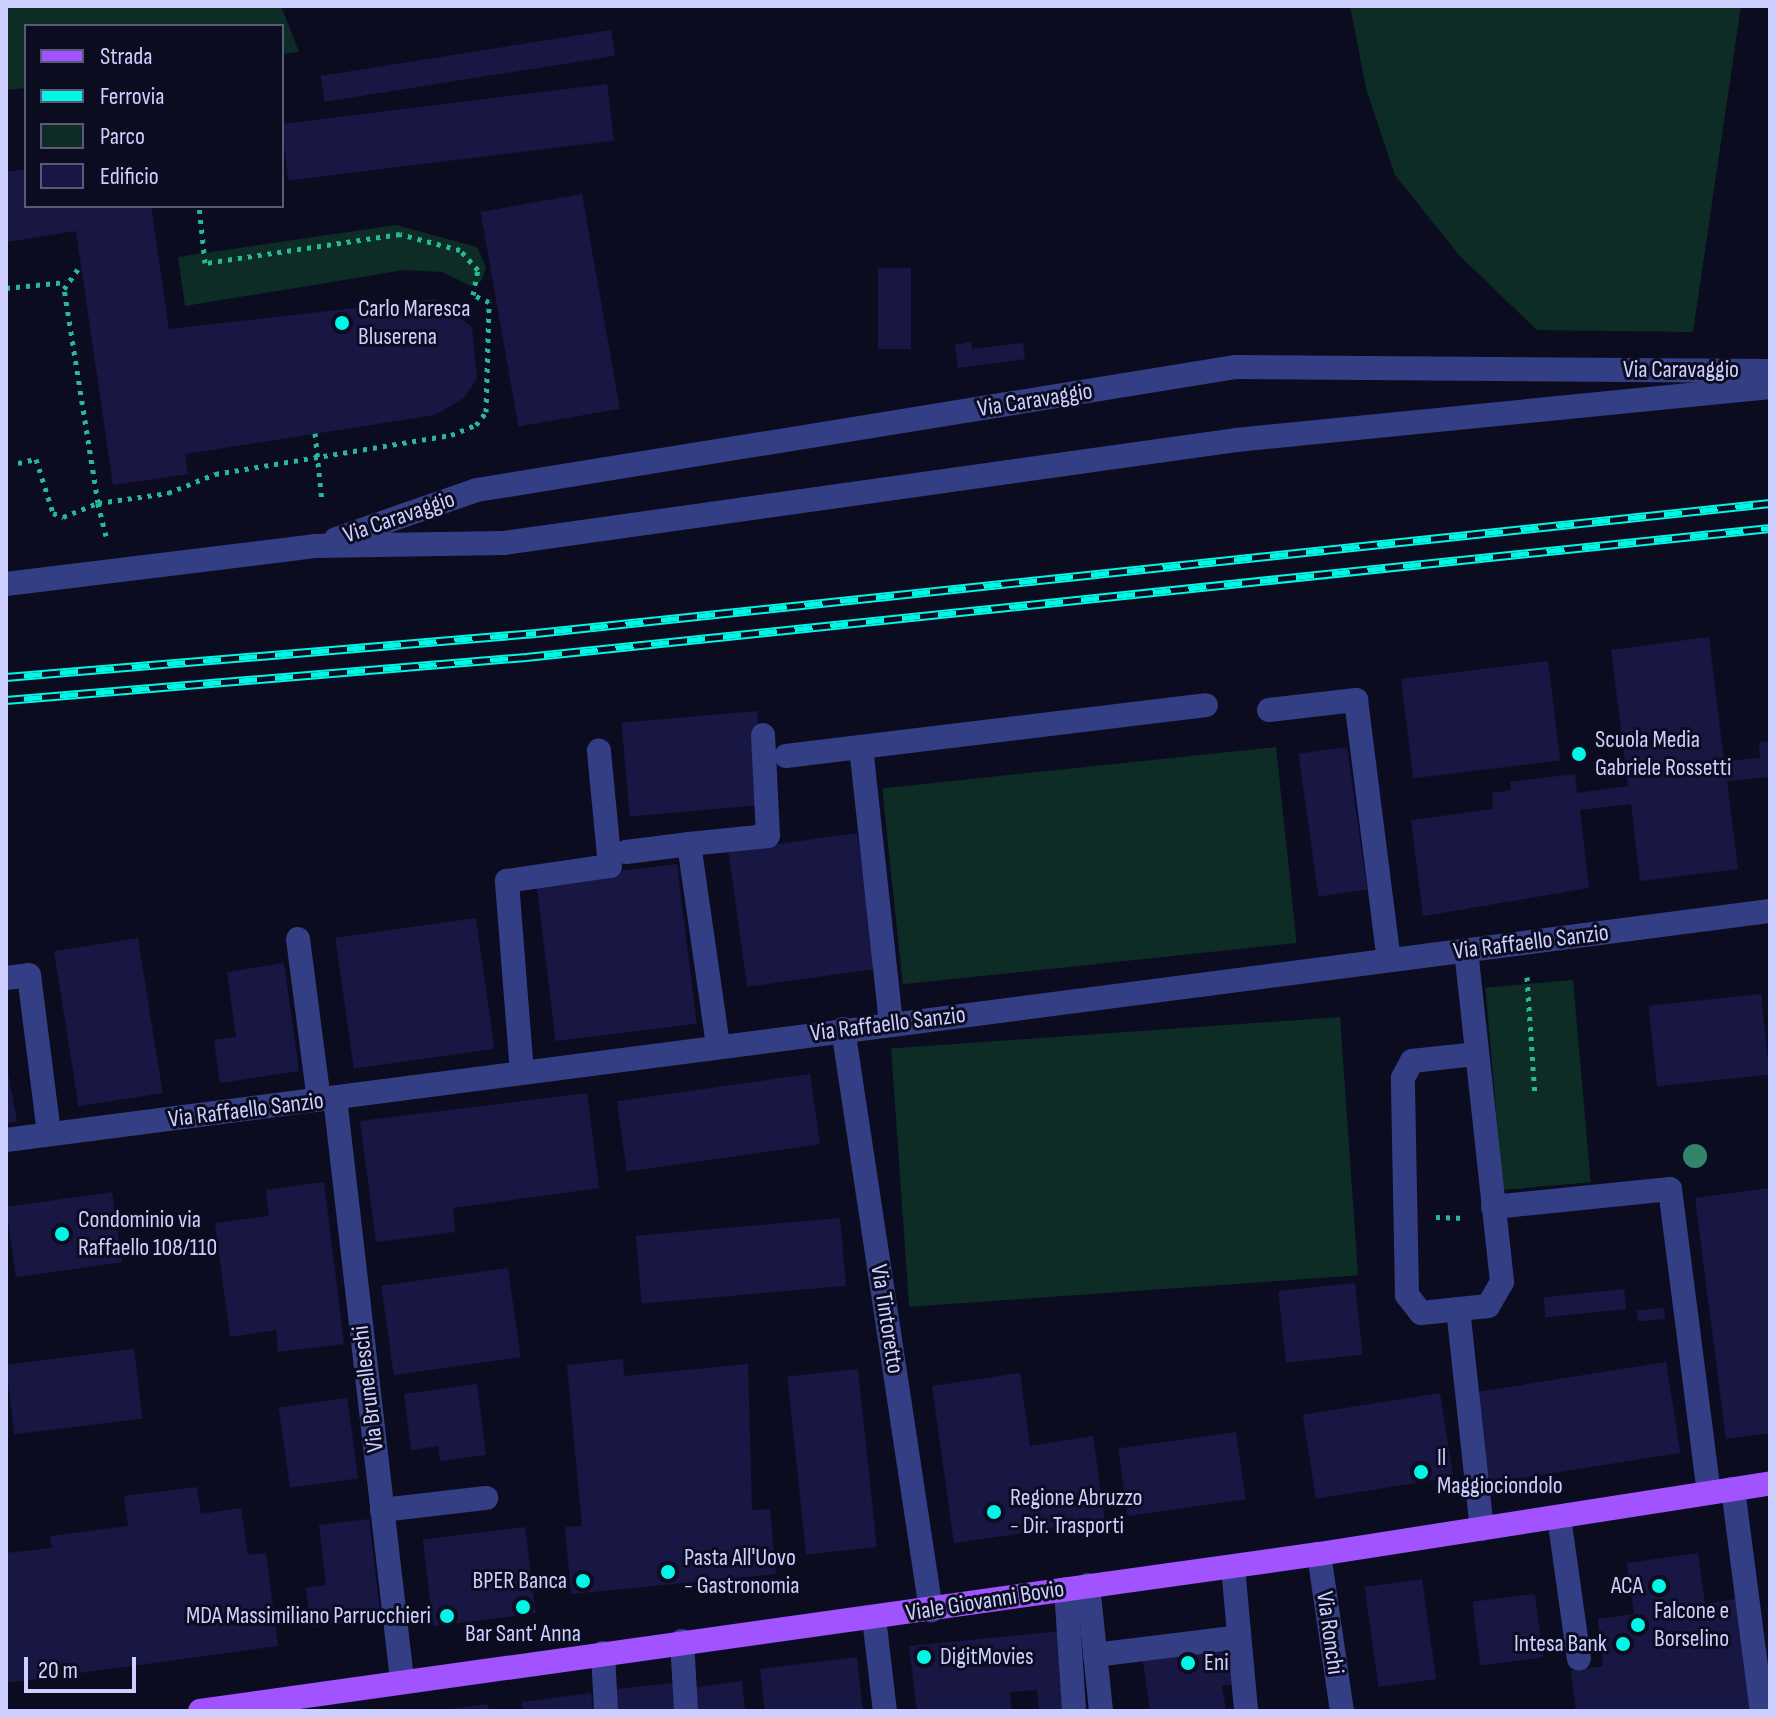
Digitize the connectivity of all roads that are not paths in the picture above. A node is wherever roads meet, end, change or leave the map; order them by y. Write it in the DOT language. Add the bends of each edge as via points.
graph roads {
  1 [pos="1770,371"];
  2 [pos="1770,387"];
  3 [pos="315,546"];
  4 [pos="6,584"];
  5 [pos="1206,705"];
  6 [pos="1269,710"];
  7 [pos="763,735"];
  8 [pos="861,747"];
  9 [pos="599,751"];
  10 [pos="786,756"];
  11 [pos="689,844"];
  12 [pos="626,852"];
  13 [pos="1770,911"];
  14 [pos="298,939"];
  15 [pos="1466,950"];
  16 [pos="1389,960"];
  17 [pos="6,978"];
  18 [pos="891,1023"];
  19 [pos="843,1029"];
  20 [pos="718,1046"];
  21 [pos="1475,1054"];
  22 [pos="522,1073"];
  23 [pos="327,1099"];
  24 [pos="49,1134"];
  25 [pos="6,1140"];
  26 [pos="1494,1212"];
  27 [pos="1458,1309"];
  28 [pos="1770,1483"];
  29 [pos="1721,1491"];
  30 [pos="486,1498"];
  31 [pos="382,1510"];
  32 [pos="1559,1517"];
  33 [pos="1482,1529"];
  34 [pos="1319,1554"];
  35 [pos="1233,1567"];
  36 [pos="1077,1587"];
  37 [pos="931,1610"];
  38 [pos="874,1618"];
  39 [pos="1239,1637"];
  40 [pos="682,1641"];
  41 [pos="603,1653"];
  42 [pos="1095,1655"];
  43 [pos="1579,1659"];
  44 [pos="402,1680"];
  45 [pos="334,1701"];
  46 [pos="200,1711"];
  47 [pos="606,1711"];
  48 [pos="686,1711"];
  49 [pos="885,1711"];
  50 [pos="1074,1711"];
  51 [pos="1101,1711"];
  52 [pos="1246,1711"];
  53 [pos="1342,1711"];
  54 [pos="1762,1711"];
  1 -- 3 [label="street, Via Caravaggio" via="1236,367 477,490"];
  2 -- 3 [label="street, Via Caravaggio" via="1236,440 504,543"];
  3 -- 4 [label="street, Via Caravaggio"];
  5 -- 8 [label="street"];
  6 -- 16 [label="street" via="1356,700"];
  7 -- 11 [label="street" via="771,831"];
  8 -- 10 [label="street"];
  8 -- 18 [label="street"];
  9 -- 22 [label="street" via="610,866 507,881"];
  11 -- 12 [label="street"];
  11 -- 20 [label="street"];
  13 -- 15 [label="street, Via Raffaello Sanzio"];
  14 -- 23 [label="street, Via Brunelleschi"];
  15 -- 16 [label="street, Via Raffaello Sanzio"];
  15 -- 21 [label="street"];
  16 -- 18 [label="street, Via Raffaello Sanzio"];
  17 -- 24 [label="street" via="29,975"];
  18 -- 19 [label="street, Via Raffaello Sanzio"];
  19 -- 20 [label="street, Via Raffaello Sanzio"];
  19 -- 37 [label="street, Via Tintoretto"];
  20 -- 22 [label="street, Via Raffaello Sanzio"];
  21 -- 26 [label="street"];
  21 -- 27 [label="street" via="1412,1061 1403,1078 1412,1306 1421,1313"];
  22 -- 23 [label="street, Via Raffaello Sanzio"];
  23 -- 24 [label="street, Via Raffaello Sanzio"];
  23 -- 31 [label="street, Via Brunelleschi"];
  24 -- 25 [label="street, Via Raffaello Sanzio"];
  26 -- 27 [label="street" via="1497,1295 1488,1306"];
  26 -- 29 [label="street" via="1670,1189"];
  27 -- 33 [label="street"];
  28 -- 29 [label="main road, Viale Giovanni Bovio"];
  29 -- 32 [label="main road, Viale Giovanni Bovio"];
  29 -- 54 [label="street"];
  30 -- 31 [label="street"];
  31 -- 44 [label="street, Via Brunelleschi"];
  32 -- 33 [label="main road, Viale Giovanni Bovio"];
  32 -- 43 [label="street"];
  33 -- 34 [label="main road, Viale Giovanni Bovio"];
  34 -- 35 [label="main road, Viale Giovanni Bovio"];
  34 -- 53 [label="street, Via Ronchi"];
  35 -- 36 [label="main road, Viale Giovanni Bovio"];
  35 -- 39 [label="street"];
  36 -- 37 [label="main road, Viale Giovanni Bovio"];
  36 -- 42 [label="street"];
  36 -- 50 [label="street"];
  37 -- 38 [label="main road, Viale Giovanni Bovio"];
  38 -- 40 [label="main road, Viale Giovanni Bovio"];
  38 -- 49 [label="street"];
  39 -- 42 [label="street"];
  39 -- 52 [label="street"];
  40 -- 41 [label="main road, Viale Giovanni Bovio"];
  40 -- 48 [label="street"];
  41 -- 44 [label="main road, Viale Giovanni Bovio"];
  41 -- 47 [label="street"];
  42 -- 51 [label="street"];
  44 -- 45 [label="main road, Viale Giovanni Bovio"];
  45 -- 46 [label="main road, Viale Giovanni Bovio"];
}
